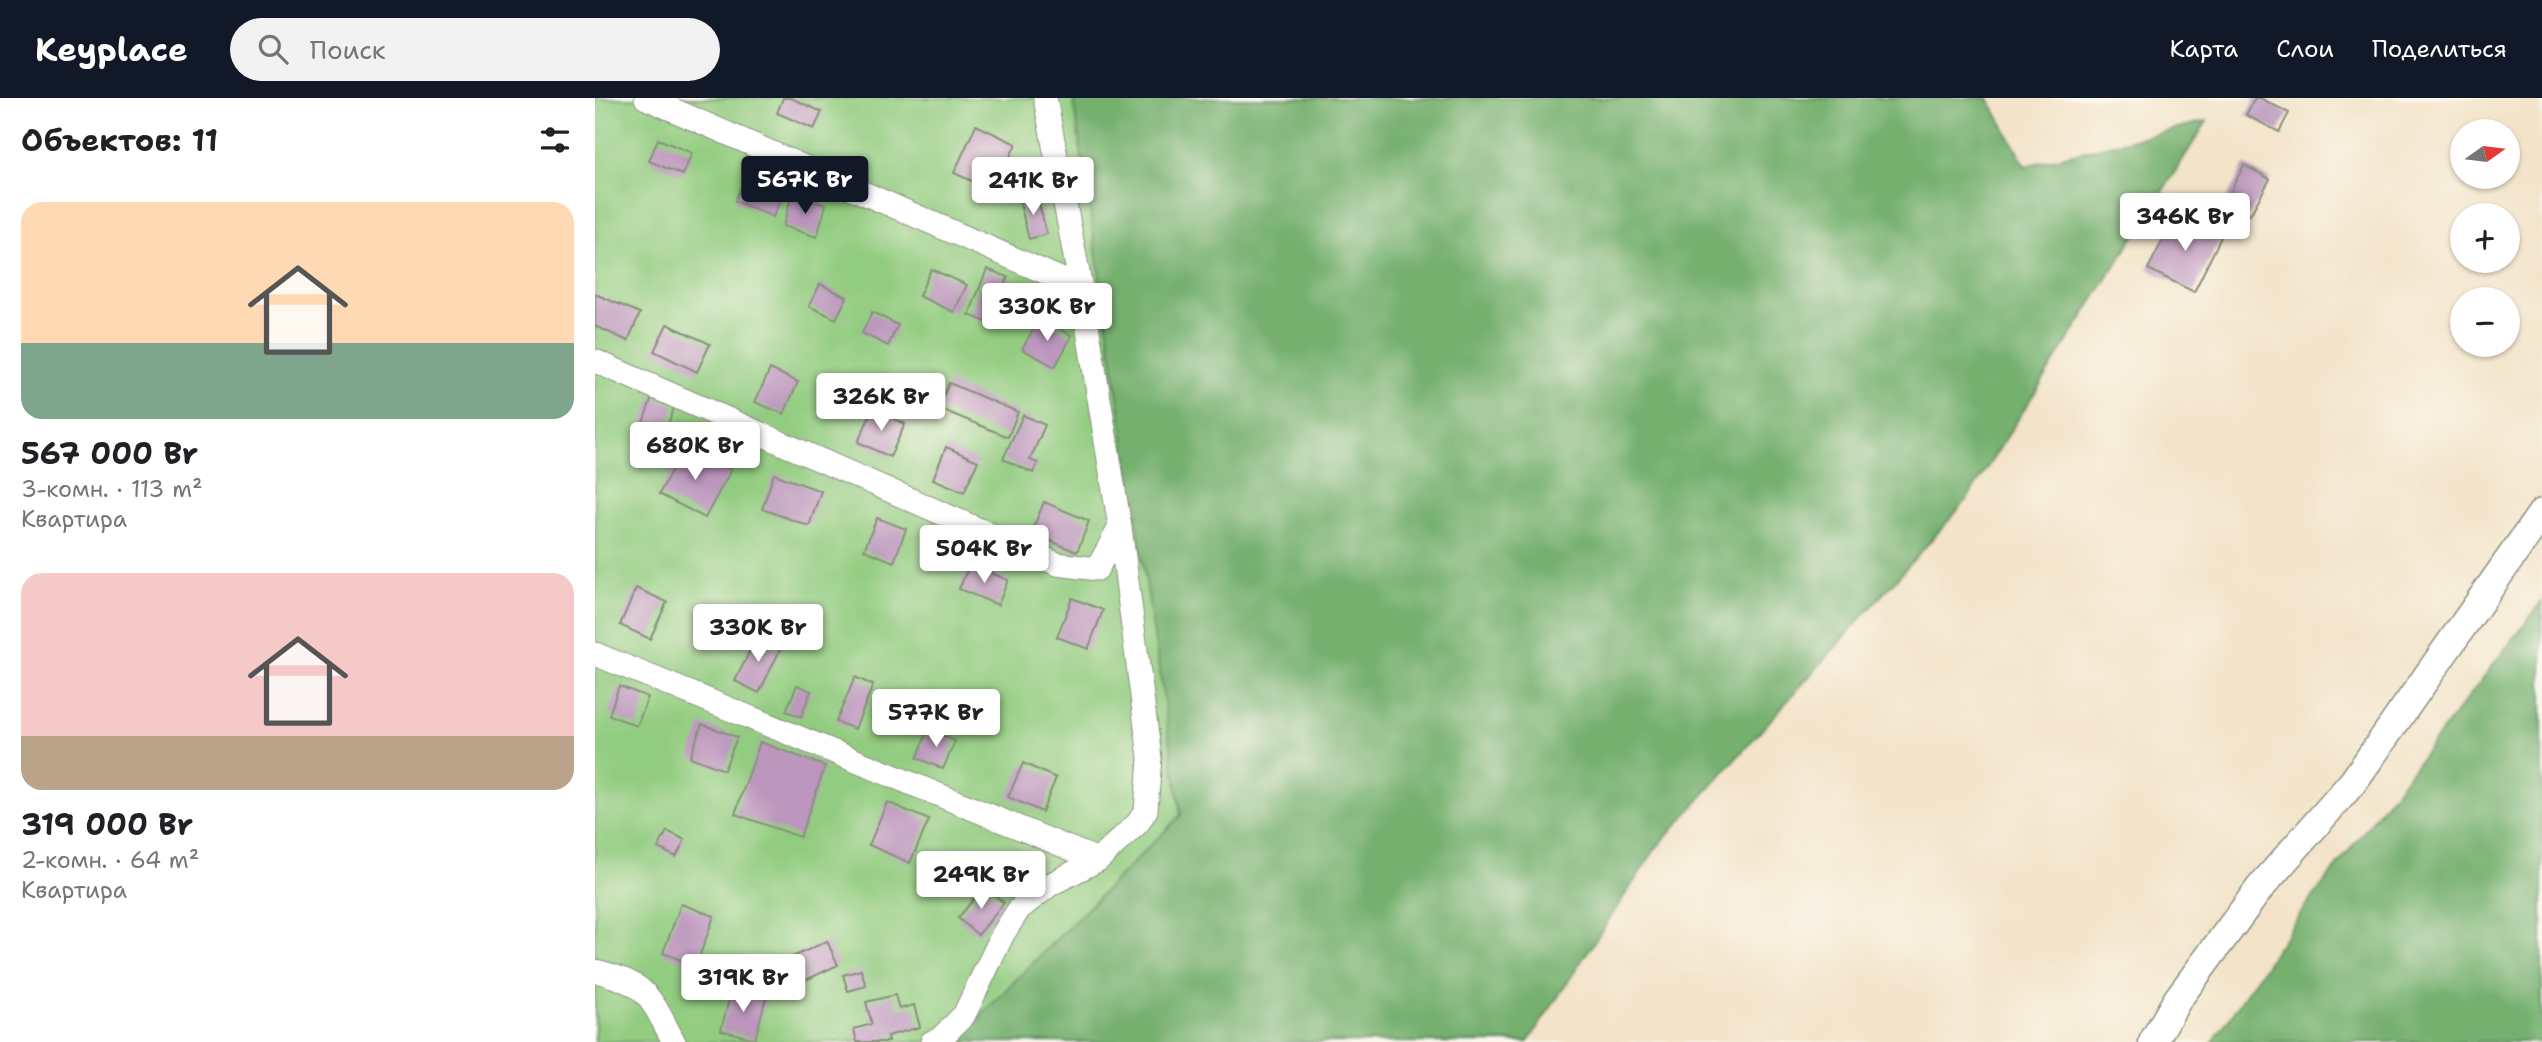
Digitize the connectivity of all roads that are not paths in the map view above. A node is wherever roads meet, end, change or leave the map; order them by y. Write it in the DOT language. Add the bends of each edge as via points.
graph roads {
  1 [pos="646,98"];
  2 [pos="1045,98"];
  3 [pos="1081,288"];
  4 [pos="595,360"];
  5 [pos="2542,513"];
  6 [pos="1119,527"];
  7 [pos="595,654"];
  8 [pos="1098,860"];
  9 [pos="595,971"];
  10 [pos="674,1042"];
  11 [pos="932,1042"];
  12 [pos="2153,1042"];
  1 -- 3 [label="street"];
  2 -- 3 [label="street"];
  3 -- 6 [label="street"];
  4 -- 6 [label="street" via="1057,564 1097,569"];
  5 -- 12 [label="street" via="2353,782 2260,888 2176,1000"];
  6 -- 8 [label="street" via="1150,758 1146,810"];
  7 -- 8 [label="street"];
  8 -- 11 [label="street" via="1051,884 1019,909 964,1015"];
  9 -- 10 [label="street" via="621,976 649,995"];
}
